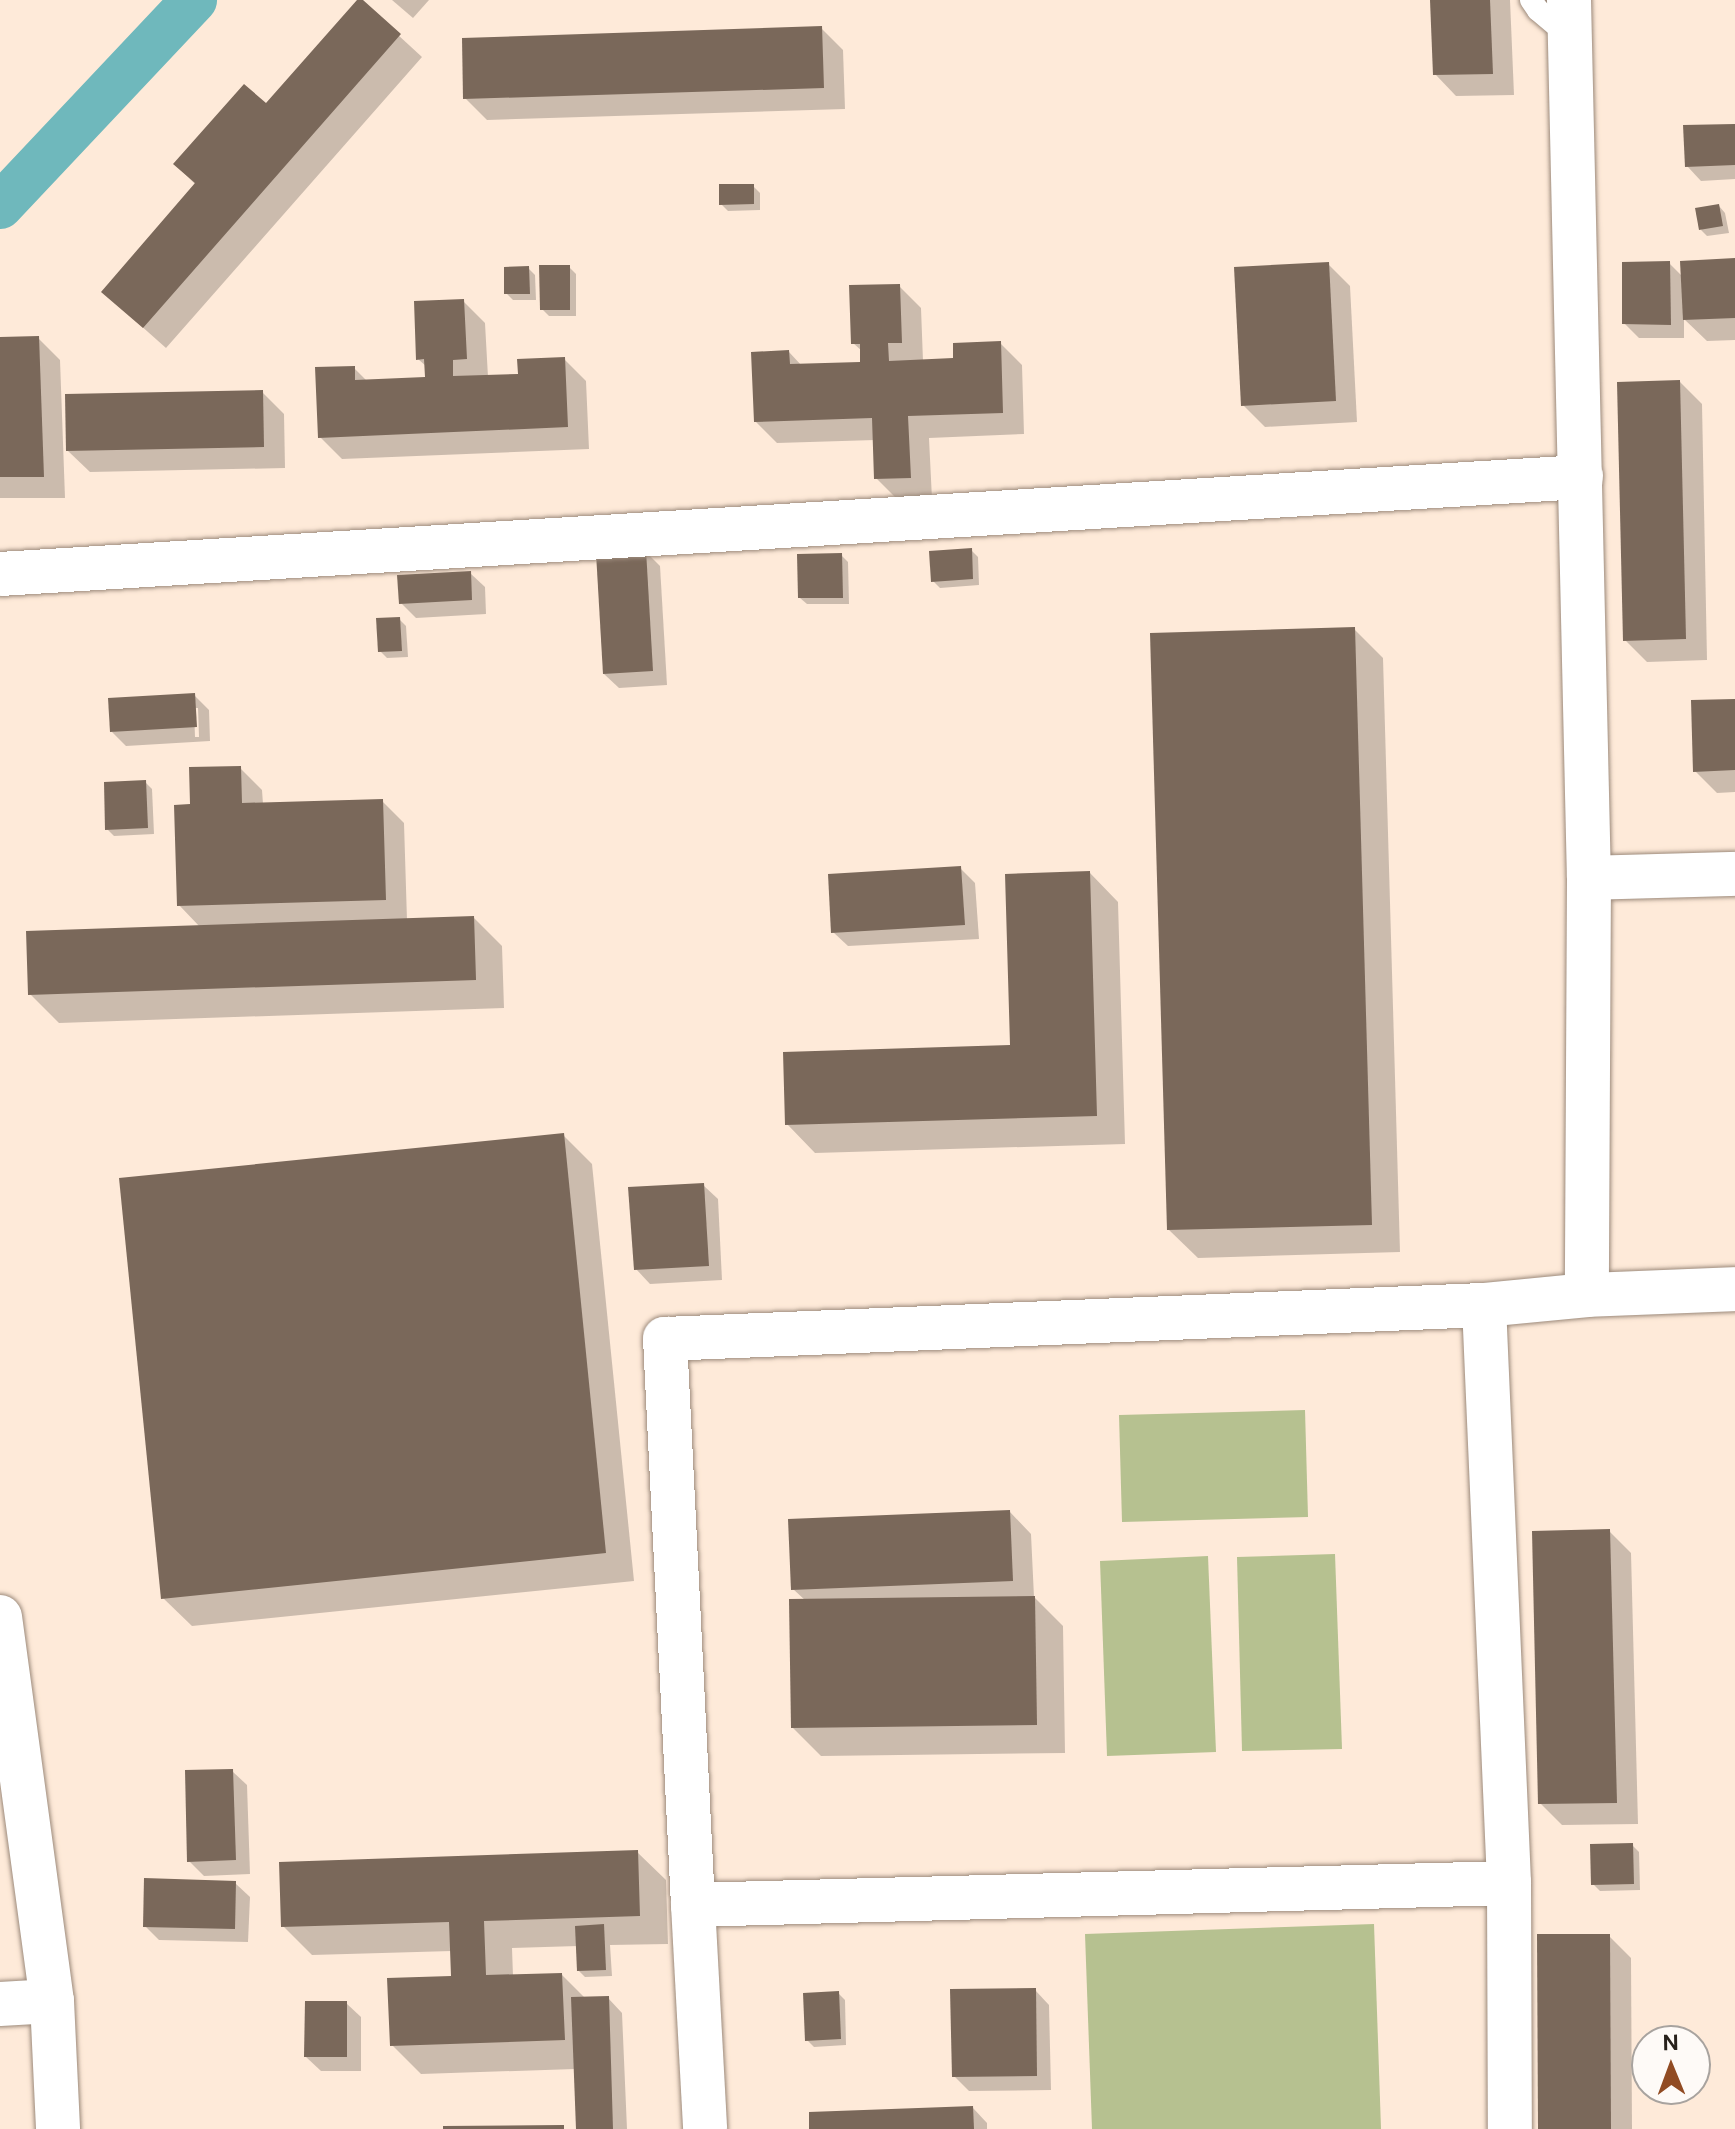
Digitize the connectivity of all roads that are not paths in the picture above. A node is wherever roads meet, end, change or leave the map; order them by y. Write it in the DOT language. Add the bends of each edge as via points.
graph roads {
  1 [pos="1531,0"];
  2 [pos="1570,19"];
  3 [pos="1581,477"];
  4 [pos="0,574"];
  5 [pos="1735,874"];
  6 [pos="1589,878"];
  7 [pos="1735,1289"];
  8 [pos="1587,1295"];
  9 [pos="1484,1305"];
  10 [pos="0,1617"];
  11 [pos="1509,1883"];
  12 [pos="693,1905"];
  13 [pos="52,2001"];
  14 [pos="0,2004"];
  15 [pos="58,2129"];
  16 [pos="705,2129"];
  17 [pos="1510,2129"];
  1 -- 2 [label="lane" via="1538,10"];
  2 -- 3 [label="street"];
  3 -- 4 [label="street"];
  3 -- 6 [label="street"];
  5 -- 6 [label="street"];
  6 -- 8 [label="street"];
  7 -- 8 [label="street"];
  8 -- 9 [label="street"];
  9 -- 11 [label="street"];
  9 -- 12 [label="street" via="665,1339"];
  10 -- 13 [label="street"];
  11 -- 12 [label="street"];
  11 -- 17 [label="street"];
  12 -- 16 [label="street"];
  13 -- 14 [label="street"];
  13 -- 15 [label="street"];
}
